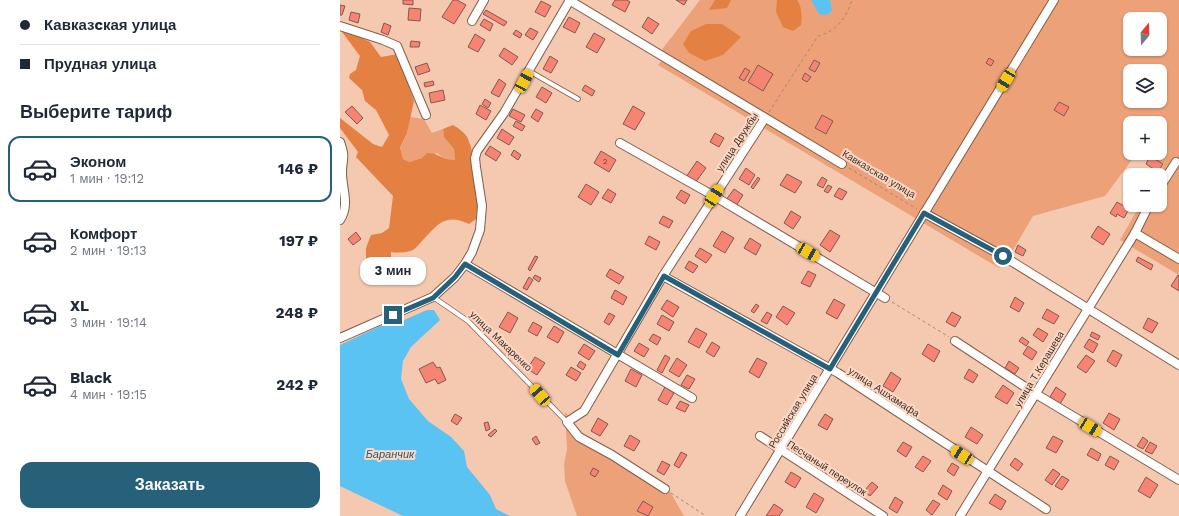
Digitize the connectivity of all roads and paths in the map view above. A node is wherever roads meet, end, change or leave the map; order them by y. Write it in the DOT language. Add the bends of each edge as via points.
graph roads {
  1 [pos="484,0"];
  2 [pos="570,0"];
  3 [pos="852,0"];
  4 [pos="1054,0"];
  5 [pos="472,22"];
  6 [pos="340,26"];
  7 [pos="529,71"];
  8 [pos="578,99"];
  9 [pos="426,115"];
  10 [pos="765,118"];
  11 [pos="340,142"];
  12 [pos="620,143"];
  13 [pos="1177,160"];
  14 [pos="842,164"];
  15 [pos="1167,176"];
  16 [pos="714,196"];
  17 [pos="1146,212"];
  18 [pos="924,213"];
  19 [pos="340,220"];
  20 [pos="1134,233"];
  21 [pos="1179,259"];
  22 [pos="465,264"];
  23 [pos="664,276"];
  24 [pos="876,292"];
  25 [pos="433,298"];
  26 [pos="885,298"];
  27 [pos="1087,309"];
  28 [pos="340,338"];
  29 [pos="955,341"];
  30 [pos="618,355"];
  31 [pos="1179,365"];
  32 [pos="830,369"];
  33 [pos="1036,394"];
  34 [pos="692,398"];
  35 [pos="567,422"];
  36 [pos="760,436"];
  37 [pos="781,449"];
  38 [pos="986,472"];
  39 [pos="1179,480"];
  40 [pos="665,489"];
  41 [pos="1046,509"];
  42 [pos="706,516"];
  43 [pos="740,516"];
  44 [pos="884,516"];
  45 [pos="960,516"];
  1 -- 5 [label="street"];
  2 -- 7 [label="street"];
  2 -- 10 [label="street, Кавказcкая улица"];
  3 -- 10 [label="path, улица Дружбы" via="837,27 830,33 818,36"];
  4 -- 18 [label="street, Российская улица"];
  6 -- 9 [label="street" via="397,46"];
  7 -- 8 [label="lane"];
  7 -- 22 [label="street" via="477,151 475,158 482,206 480,230"];
  10 -- 14 [label="street, Кавказcкая улица"];
  10 -- 16 [label="street, улица Дружбы"];
  11 -- 19 [label="street" via="345,156 342,173 345,205"];
  12 -- 16 [label="street"];
  13 -- 15 [label="street"];
  14 -- 18 [label="path, Кавказcкая улица"];
  16 -- 23 [label="street, улица Дружбы"];
  16 -- 24 [label="street"];
  17 -- 20 [label="street, улица Т.Керашева"];
  18 -- 24 [label="street, Российская улица"];
  18 -- 27 [label="street" via="1003,256"];
  20 -- 21 [label="street"];
  20 -- 27 [label="street, улица Т.Керашева"];
  22 -- 25 [label="street"];
  22 -- 30 [label="street"];
  23 -- 30 [label="street, улица Дружбы"];
  23 -- 32 [label="street, улица Ашхамафа"];
  24 -- 26 [label="street"];
  24 -- 32 [label="street, Российская улица"];
  25 -- 28 [label="street"];
  25 -- 35 [label="lane, улица Макаренко" via="468,320"];
  26 -- 29 [label="path"];
  27 -- 31 [label="street"];
  27 -- 33 [label="street, улица Т.Керашева"];
  29 -- 33 [label="street"];
  30 -- 34 [label="street"];
  30 -- 35 [label="street, улица Дружбы" via="584,411"];
  32 -- 37 [label="street, Российская улица"];
  32 -- 38 [label="street, улица Ашхамафа"];
  33 -- 38 [label="street, улица Т.Керашева"];
  33 -- 39 [label="street"];
  35 -- 40 [label="street, улица Макаренко" via="580,437"];
  36 -- 37 [label="street, Песчаный переулок"];
  37 -- 43 [label="street, Российская улица"];
  37 -- 44 [label="street, Песчаный переулок"];
  38 -- 41 [label="street, улица Ашхамафа"];
  38 -- 45 [label="street, улица Т.Керашева"];
  40 -- 42 [label="path"];
}
